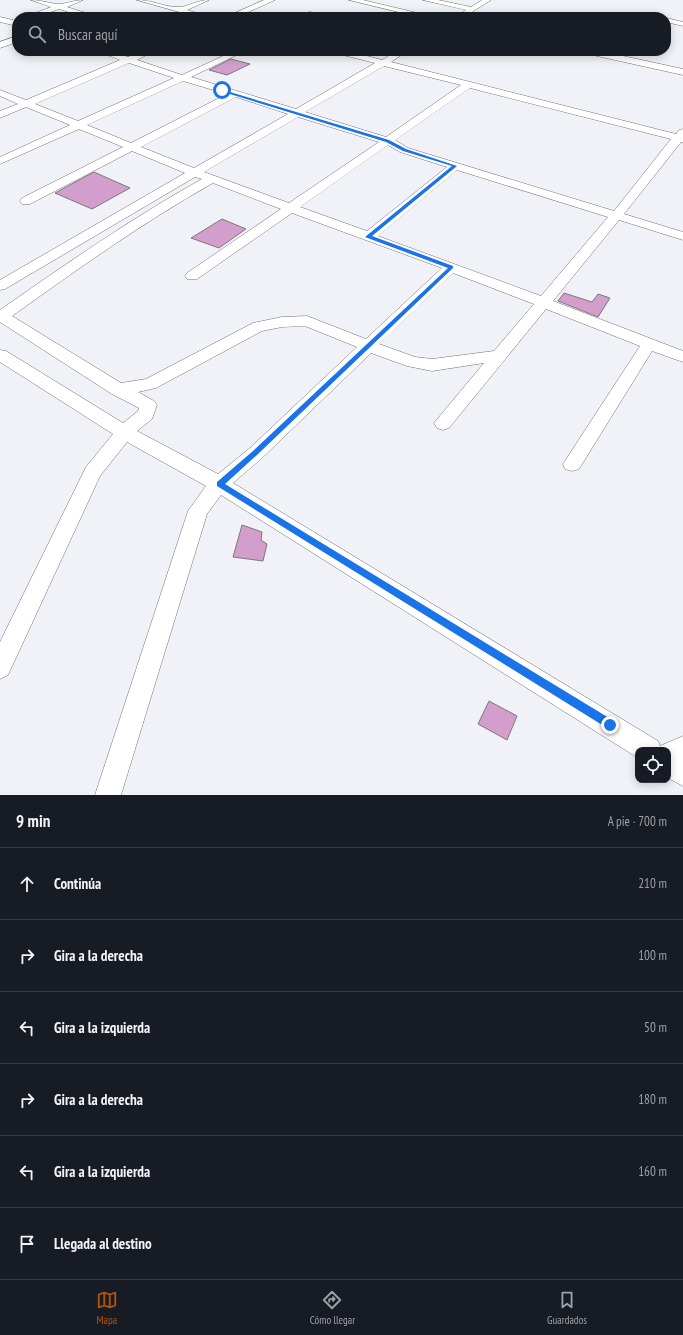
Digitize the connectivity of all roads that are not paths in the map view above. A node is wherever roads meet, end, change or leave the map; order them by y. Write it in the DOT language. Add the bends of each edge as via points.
graph roads {
  1 [pos="36,0"];
  2 [pos="79,0"];
  3 [pos="141,0"];
  4 [pos="205,0"];
  5 [pos="271,0"];
  6 [pos="353,0"];
  7 [pos="427,0"];
  8 [pos="487,0"];
  9 [pos="59,7"];
  10 [pos="472,9"];
  11 [pos="180,10"];
  12 [pos="73,11"];
  13 [pos="44,12"];
  14 [pos="70,12"];
  15 [pos="76,12"];
  16 [pos="187,12"];
  17 [pos="242,12"];
  18 [pos="407,12"];
  19 [pos="467,12"];
  20 [pos="0,19"];
  21 [pos="671,21"];
  22 [pos="12,22"];
  23 [pos="683,24"];
  24 [pos="12,41"];
  25 [pos="0,45"];
  26 [pos="117,56"];
  27 [pos="139,56"];
  28 [pos="230,56"];
  29 [pos="359,56"];
  30 [pos="394,56"];
  31 [pos="611,56"];
  32 [pos="130,60"];
  33 [pos="384,62"];
  34 [pos="683,72"];
  35 [pos="183,78"];
  36 [pos="469,84"];
  37 [pos="0,93"];
  38 [pos="234,94"];
  39 [pos="28,104"];
  40 [pos="296,113"];
  41 [pos="0,115"];
  42 [pos="80,125"];
  43 [pos="681,136"];
  44 [pos="388,141"];
  45 [pos="133,147"];
  46 [pos="0,161"];
  47 [pos="455,166"];
  48 [pos="192,172"];
  49 [pos="212,179"];
  50 [pos="26,201"];
  51 [pos="291,208"];
  52 [pos="616,216"];
  53 [pos="683,236"];
  54 [pos="368,237"];
  55 [pos="451,267"];
  56 [pos="192,276"];
  57 [pos="0,286"];
  58 [pos="542,303"];
  59 [pos="1,316"];
  60 [pos="649,344"];
  61 [pos="368,346"];
  62 [pos="0,355"];
  63 [pos="498,356"];
  64 [pos="683,357"];
  65 [pos="118,390"];
  66 [pos="443,423"];
  67 [pos="124,432"];
  68 [pos="572,464"];
  69 [pos="219,484"];
  70 [pos="0,667"];
  71 [pos="644,747"];
  72 [pos="683,749"];
  73 [pos="671,754"];
  74 [pos="671,765"];
  75 [pos="683,773"];
  76 [pos="108,795"];
  1 -- 9 [label="street"];
  2 -- 9 [label="street"];
  3 -- 11 [label="street"];
  4 -- 11 [label="street"];
  5 -- 17 [label="street"];
  6 -- 18 [label="street"];
  7 -- 10 [label="street"];
  8 -- 10 [label="street"];
  9 -- 12 [label="street"];
  9 -- 13 [label="street"];
  10 -- 19 [label="street"];
  11 -- 16 [label="street"];
  12 -- 14 [label="street"];
  12 -- 15 [label="street"];
  20 -- 22 [label="street"];
  21 -- 23 [label="street"];
  24 -- 25 [label="street"];
  26 -- 32 [label="street"];
  27 -- 32 [label="street"];
  28 -- 35 [label="street"];
  29 -- 33 [label="street"];
  30 -- 33 [label="street"];
  31 -- 34 [label="street"];
  32 -- 35 [label="street"];
  32 -- 39 [label="street"];
  33 -- 36 [label="street"];
  33 -- 40 [label="street"];
  35 -- 38 [label="street"];
  35 -- 42 [label="street"];
  36 -- 43 [label="street"];
  36 -- 44 [label="street"];
  37 -- 39 [label="street"];
  38 -- 40 [label="street"];
  38 -- 45 [label="street"];
  39 -- 41 [label="street"];
  39 -- 42 [label="street"];
  40 -- 44 [label="street"];
  40 -- 48 [label="street"];
  42 -- 45 [label="street"];
  42 -- 46 [label="street"];
  43 -- 52 [label="street"];
  44 -- 47 [label="street" via="404,150"];
  44 -- 51 [label="street"];
  45 -- 48 [label="street"];
  45 -- 50 [label="street"];
  47 -- 52 [label="street"];
  47 -- 54 [label="street"];
  48 -- 49 [label="street"];
  48 -- 57 [label="street"];
  49 -- 51 [label="street"];
  49 -- 59 [label="street" via="116,236"];
  51 -- 54 [label="street"];
  51 -- 56 [label="street"];
  52 -- 53 [label="street"];
  52 -- 58 [label="street"];
  54 -- 55 [label="street"];
  55 -- 58 [label="street"];
  55 -- 61 [label="street"];
  58 -- 60 [label="street"];
  58 -- 63 [label="street"];
  59 -- 65 [label="street"];
  60 -- 64 [label="street"];
  60 -- 68 [label="street"];
  61 -- 63 [label="street" via="413,362 432,365"];
  61 -- 65 [label="street" via="307,321 282,322 258,327 150,384"];
  61 -- 69 [label="street"];
  62 -- 67 [label="street"];
  63 -- 66 [label="street"];
  65 -- 67 [label="street" via="148,405 146,414"];
  67 -- 69 [label="street"];
  67 -- 70 [label="street" via="93,472"];
  69 -- 71 [label="street"];
  69 -- 76 [label="street" via="198,511"];
  72 -- 73 [label="street"];
  74 -- 75 [label="street"];
}
